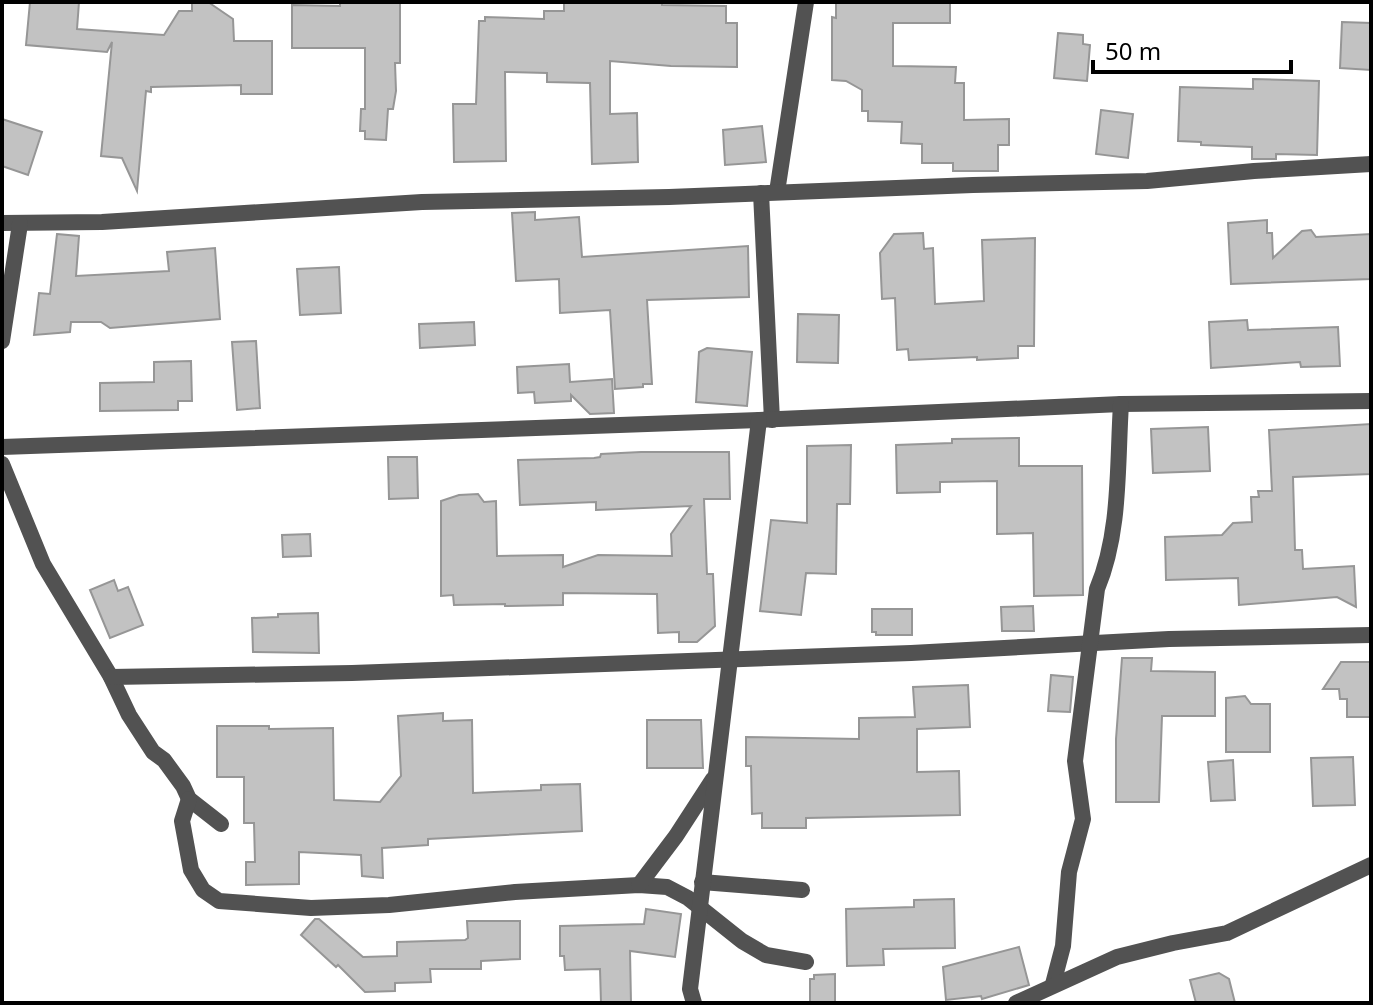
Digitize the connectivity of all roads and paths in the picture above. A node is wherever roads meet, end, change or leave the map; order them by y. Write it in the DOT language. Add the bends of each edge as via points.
graph roads {
  1 [pos="806,2"];
  2 [pos="1371,164"];
  3 [pos="769,192"];
  4 [pos="2,223"];
  5 [pos="20,224"];
  6 [pos="2,341"];
  7 [pos="1371,401"];
  8 [pos="1121,404"];
  9 [pos="765,420"];
  10 [pos="2,447"];
  11 [pos="2,464"];
  12 [pos="1371,635"];
  13 [pos="1089,645"];
  14 [pos="731,659"];
  15 [pos="111,677"];
  16 [pos="714,778"];
  17 [pos="189,799"];
  18 [pos="221,824"];
  19 [pos="1371,865"];
  20 [pos="702,882"];
  21 [pos="639,885"];
  22 [pos="802,890"];
  23 [pos="700,907"];
  24 [pos="806,962"];
  25 [pos="1053,984"];
  26 [pos="694,1003"];
  27 [pos="1016,1003"];
  1 -- 3 [label="street"];
  2 -- 3 [label="street" via="1147,181"];
  3 -- 5 [label="street" via="422,202"];
  3 -- 9 [label="street"];
  4 -- 5 [label="street"];
  5 -- 6 [label="street"];
  7 -- 8 [label="street"];
  8 -- 9 [label="street"];
  8 -- 13 [label="street" via="1113,526"];
  9 -- 10 [label="street"];
  9 -- 14 [label="street"];
  11 -- 15 [label="street" via="43,564"];
  12 -- 13 [label="street"];
  13 -- 14 [label="street"];
  13 -- 25 [label="street" via="1075,761 1083,819 1069,872 1063,946"];
  14 -- 15 [label="street"];
  14 -- 16 [label="street"];
  15 -- 17 [label="street" via="144,739"];
  16 -- 20 [label="street"];
  16 -- 21 [label="street"];
  17 -- 18 [label="street"];
  17 -- 21 [label="street" via="182,821 191,870 203,890 219,901 343,907"];
  19 -- 25 [label="street" via="1227,933 1117,957"];
  20 -- 22 [label="street"];
  20 -- 23 [label="street"];
  21 -- 23 [label="street" via="667,887"];
  23 -- 24 [label="street" via="766,955"];
  23 -- 26 [label="street" via="690,989"];
  25 -- 27 [label="street"];
}
